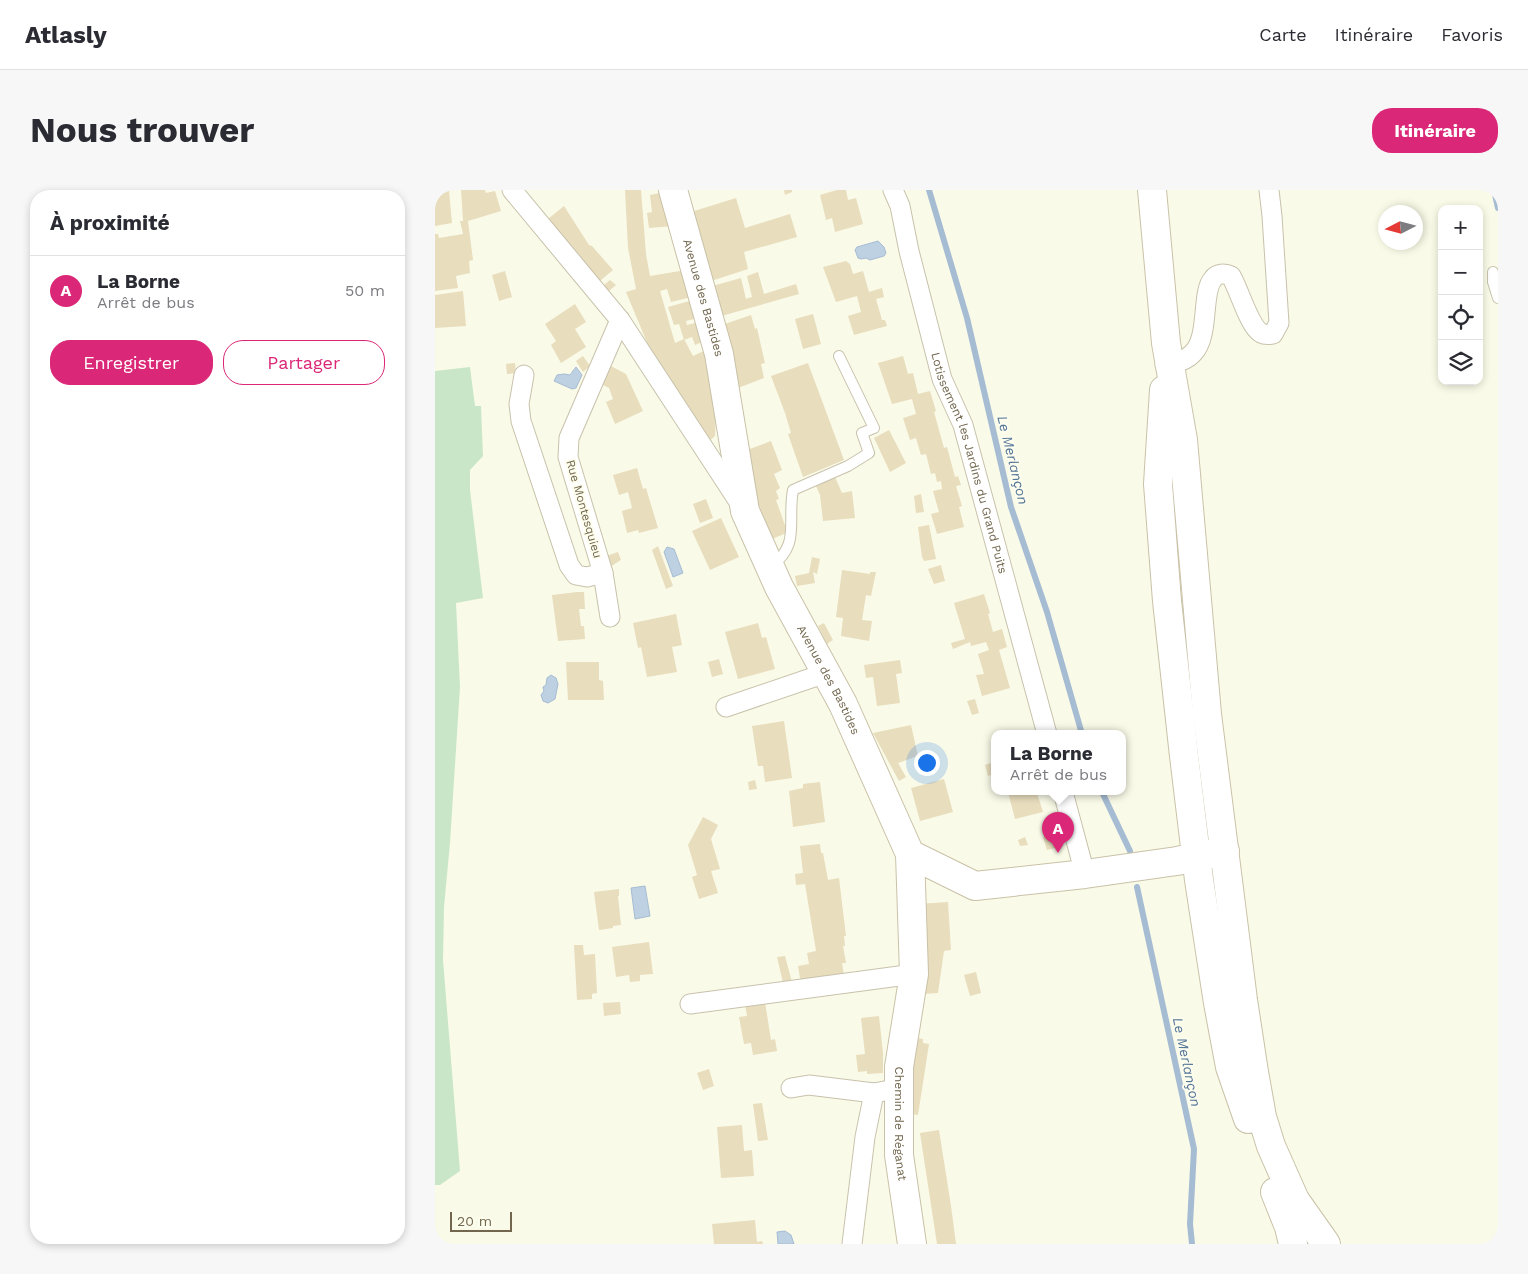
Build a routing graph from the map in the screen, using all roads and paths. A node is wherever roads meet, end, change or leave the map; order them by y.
1 (512, 190) edge
2 (673, 190) edge
3 (893, 190) edge
4 (1152, 190) edge
5 (1269, 190) edge
6 (1493, 272) dead end
7 (1498, 298) edge
8 (620, 320) junction
9 (839, 356) dead end
10 (1167, 357) junction
11 (524, 375) dead end
12 (745, 511) junction
13 (771, 566) junction
14 (603, 573) junction
15 (610, 617) dead end
16 (826, 673) junction
17 (726, 708) dead end
18 (1046, 730) edge
19 (1064, 795) edge
20 (1225, 852) junction
21 (910, 854) junction
22 (1196, 857) junction
23 (1085, 874) junction
24 (914, 974) junction
25 (690, 1004) dead end
26 (791, 1088) dead end
27 (887, 1091) junction
28 (852, 1244) edge
29 (912, 1244) edge
30 (1293, 1244) edge
31 (1326, 1244) edge

1 - 8 street
2 - 12 main road, Avenue des Bastides
3 - 18 street, Lotissement les Jardins du Grand Puits
4 - 10 main road
5 - 10 street
6 - 7 lane
8 - 12 street
8 - 14 street, Rue Montesquieu
9 - 13 lane
10 - 20 main road
10 - 22 main road
11 - 14 street
12 - 13 main road, Avenue des Bastides
13 - 16 main road, Avenue des Bastides
14 - 15 street, Rue Montesquieu
16 - 17 street
16 - 21 main road, Avenue des Bastides
19 - 23 street
20 - 22 main road
20 - 31 main road
21 - 23 main road
21 - 24 main road, Chemin de Réganat
22 - 23 main road
22 - 30 main road
24 - 25 street
24 - 27 main road, Chemin de Réganat
26 - 27 street
27 - 28 street
27 - 29 main road, Chemin de Réganat

